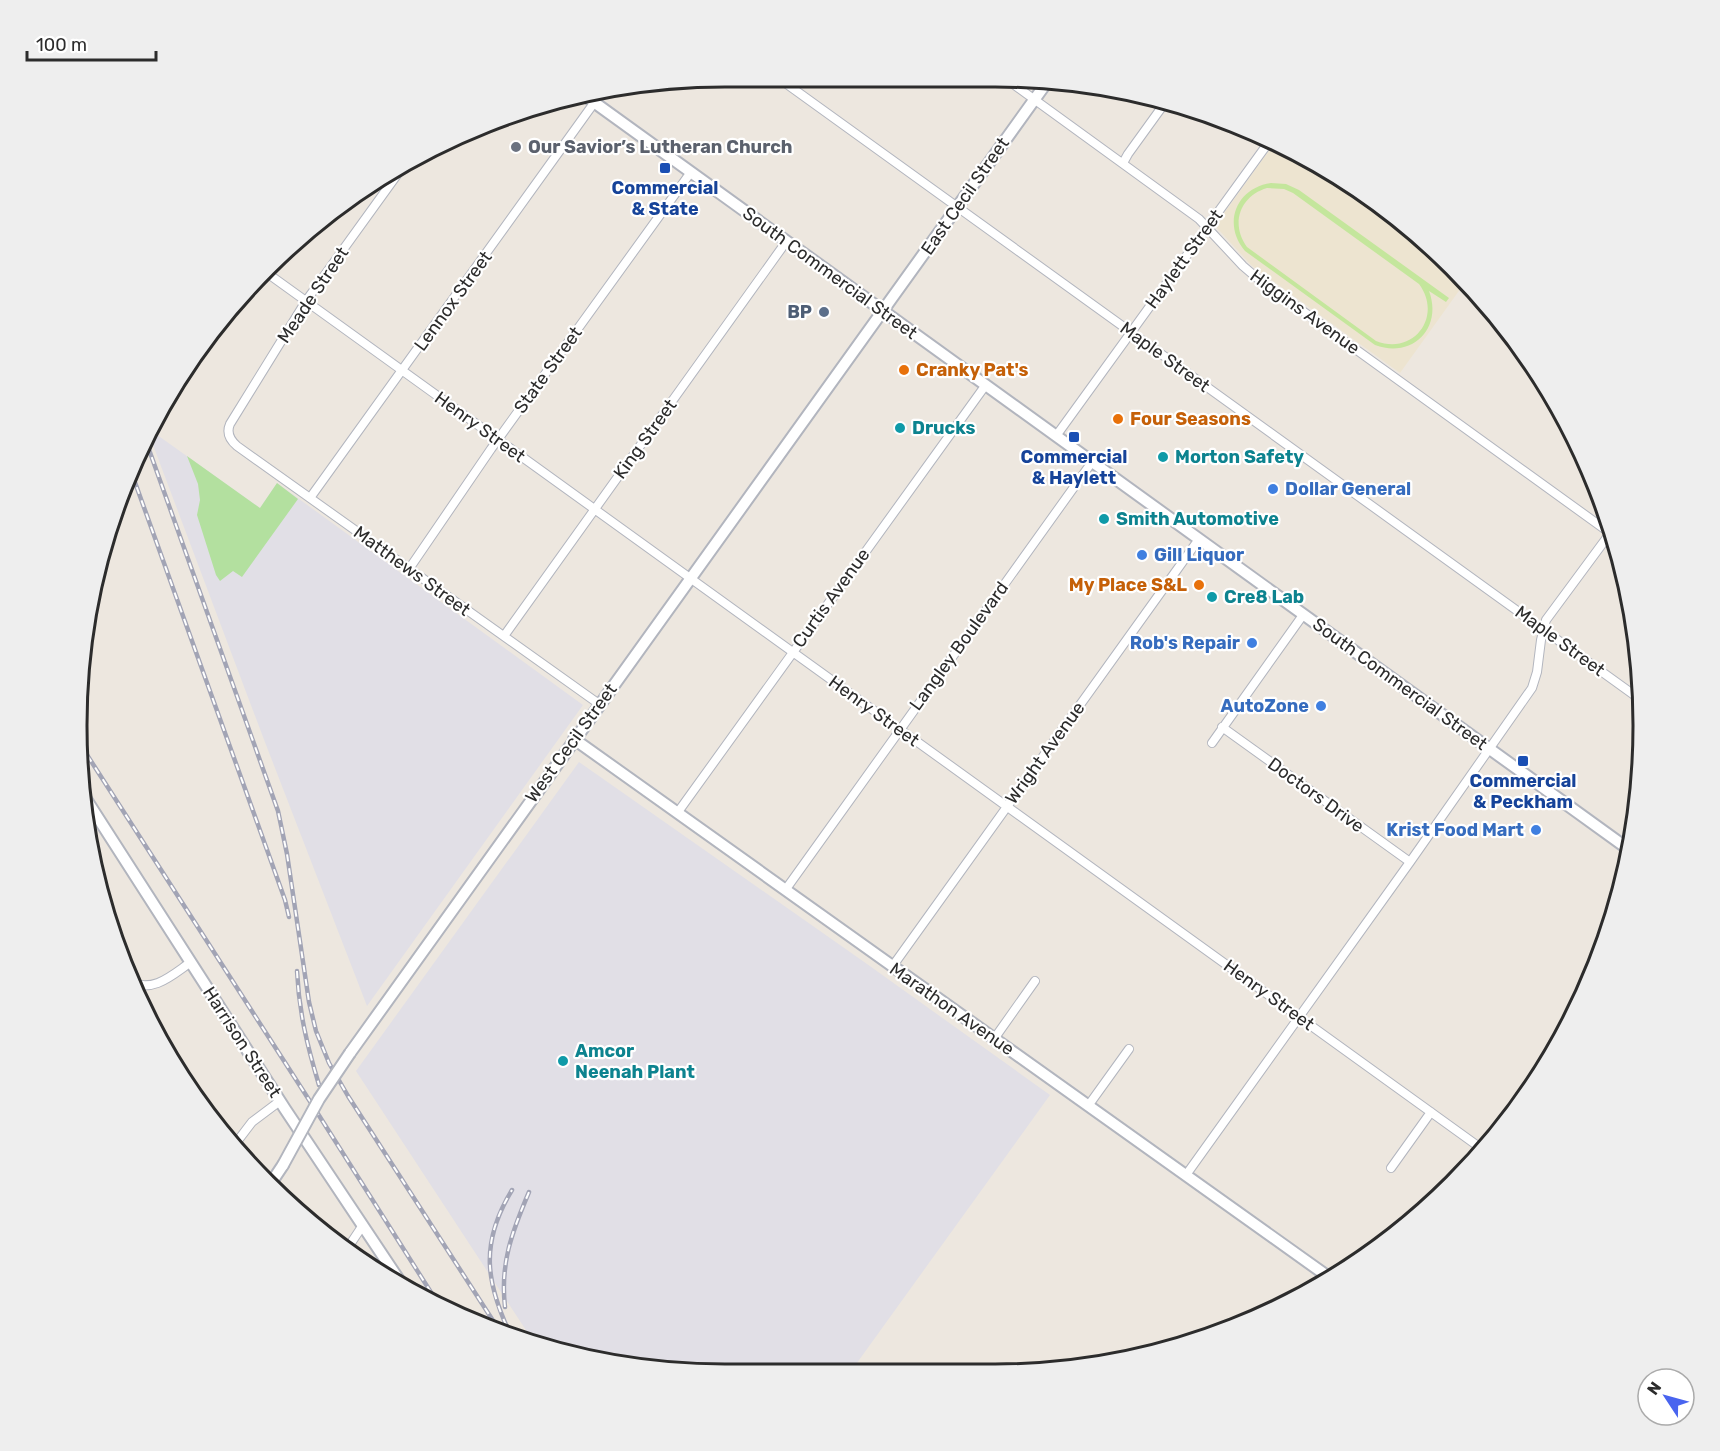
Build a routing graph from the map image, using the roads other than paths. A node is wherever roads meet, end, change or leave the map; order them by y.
1 (791, 87) edge
2 (1018, 88) edge
3 (1042, 89) edge
4 (1034, 99) junction
5 (594, 103) joint
6 (1160, 109) edge
7 (1265, 148) edge
8 (1123, 163) junction
9 (691, 172) junction
10 (392, 182) edge
11 (957, 207) junction
12 (1208, 226) junction
13 (786, 242) junction
14 (272, 276) edge
15 (306, 301) junction
16 (883, 311) junction
17 (1131, 333) junction
18 (403, 371) junction
19 (985, 386) junction
20 (228, 434) joint
21 (1056, 436) junction
22 (498, 440) junction
23 (1092, 462) junction
24 (310, 498) junction
25 (595, 509) junction
26 (1601, 525) edge
27 (1199, 539) junction
28 (1605, 539) edge
29 (409, 569) junction
30 (689, 578) junction
31 (1304, 615) junction
32 (1543, 629) junction
33 (504, 636) junction
34 (792, 652) junction
35 (1632, 694) edge
36 (599, 704) junction
37 (1222, 727) junction
38 (900, 729) junction
39 (574, 739) junction
40 (1212, 743) dead end
41 (1490, 749) junction
42 (1007, 807) junction
43 (92, 808) edge
44 (678, 812) junction
45 (1622, 844) edge
46 (1410, 862) junction
47 (786, 889) junction
48 (191, 962) junction
49 (892, 967) junction
50 (1035, 981) dead end
51 (143, 986) edge
52 (1299, 1016) junction
53 (994, 1039) junction
54 (1129, 1049) dead end
55 (280, 1101) junction
56 (1088, 1106) junction
57 (1431, 1112) junction
58 (239, 1139) edge
59 (1476, 1145) edge
60 (1391, 1168) dead end
61 (1186, 1176) junction
62 (275, 1178) edge
63 (363, 1225) junction
64 (352, 1242) edge
65 (392, 1269) edge
66 (1322, 1273) edge

1 - 11 street, Maple Street
2 - 4 street, Higgins Avenue
3 - 4 main road, East Cecil Street
4 - 8 street, Higgins Avenue
4 - 11 main road, East Cecil Street
5 - 9 main road, South Commercial Street
5 - 18 street, Lennox Street
6 - 8 street
7 - 12 street, Haylett Street
8 - 12 street, Higgins Avenue
9 - 13 main road, South Commercial Street
9 - 22 street, State Street
10 - 15 street, Meade Street
11 - 16 main road, East Cecil Street
11 - 17 street, Maple Street
12 - 17 street, Haylett Street
12 - 26 street, Higgins Avenue
13 - 16 main road, South Commercial Street
13 - 25 street, King Street
14 - 15 street, Henry Street
15 - 18 street, Henry Street
15 - 20 street, Meade Street
16 - 19 main road, South Commercial Street
16 - 30 main road, West Cecil Street
17 - 21 street, Haylett Street
17 - 32 street, Maple Street
18 - 22 street, Henry Street
18 - 24 street, Lennox Street
19 - 21 main road, South Commercial Street
19 - 34 street, Curtis Avenue
20 - 24 street, Matthews Street
21 - 23 main road, South Commercial Street
22 - 25 street, Henry Street
22 - 29 street, State Street
23 - 27 main road, South Commercial Street
23 - 38 street, Langley Boulevard
24 - 29 street, Matthews Street
25 - 30 street, Henry Street
25 - 33 street, King Street
27 - 31 main road, South Commercial Street
27 - 42 street, Wright Avenue
28 - 32 street
29 - 33 street, Matthews Street
30 - 34 street, Henry Street
30 - 36 main road, West Cecil Street
31 - 37 street
31 - 41 main road, South Commercial Street
32 - 35 street, Maple Street
32 - 41 street
33 - 36 street, Matthews Street
34 - 38 street, Henry Street
34 - 44 street, Curtis Avenue
36 - 39 main road, West Cecil Street
37 - 40 street
37 - 46 street, Doctors Drive
38 - 42 street, Henry Street
38 - 47 street, Langley Boulevard
39 - 44 main road, Marathon Avenue
39 - 62 main road, West Cecil Street, bridge
41 - 45 main road, South Commercial Street
41 - 46 street
42 - 49 street, Wright Avenue
42 - 52 street, Henry Street
43 - 48 main road, Harrison Street
44 - 47 main road, Marathon Avenue
46 - 52 street
47 - 49 main road, Marathon Avenue
48 - 51 street
48 - 55 main road, Harrison Street
49 - 53 main road, Marathon Avenue
50 - 53 street
52 - 57 street, Henry Street
52 - 61 street
53 - 56 main road, Marathon Avenue
54 - 56 street
55 - 58 street
55 - 63 main road, Harrison Street
56 - 61 main road, Marathon Avenue
57 - 59 street, Henry Street
57 - 60 street
61 - 66 main road, Marathon Avenue
63 - 64 street
63 - 65 main road, Harrison Street

